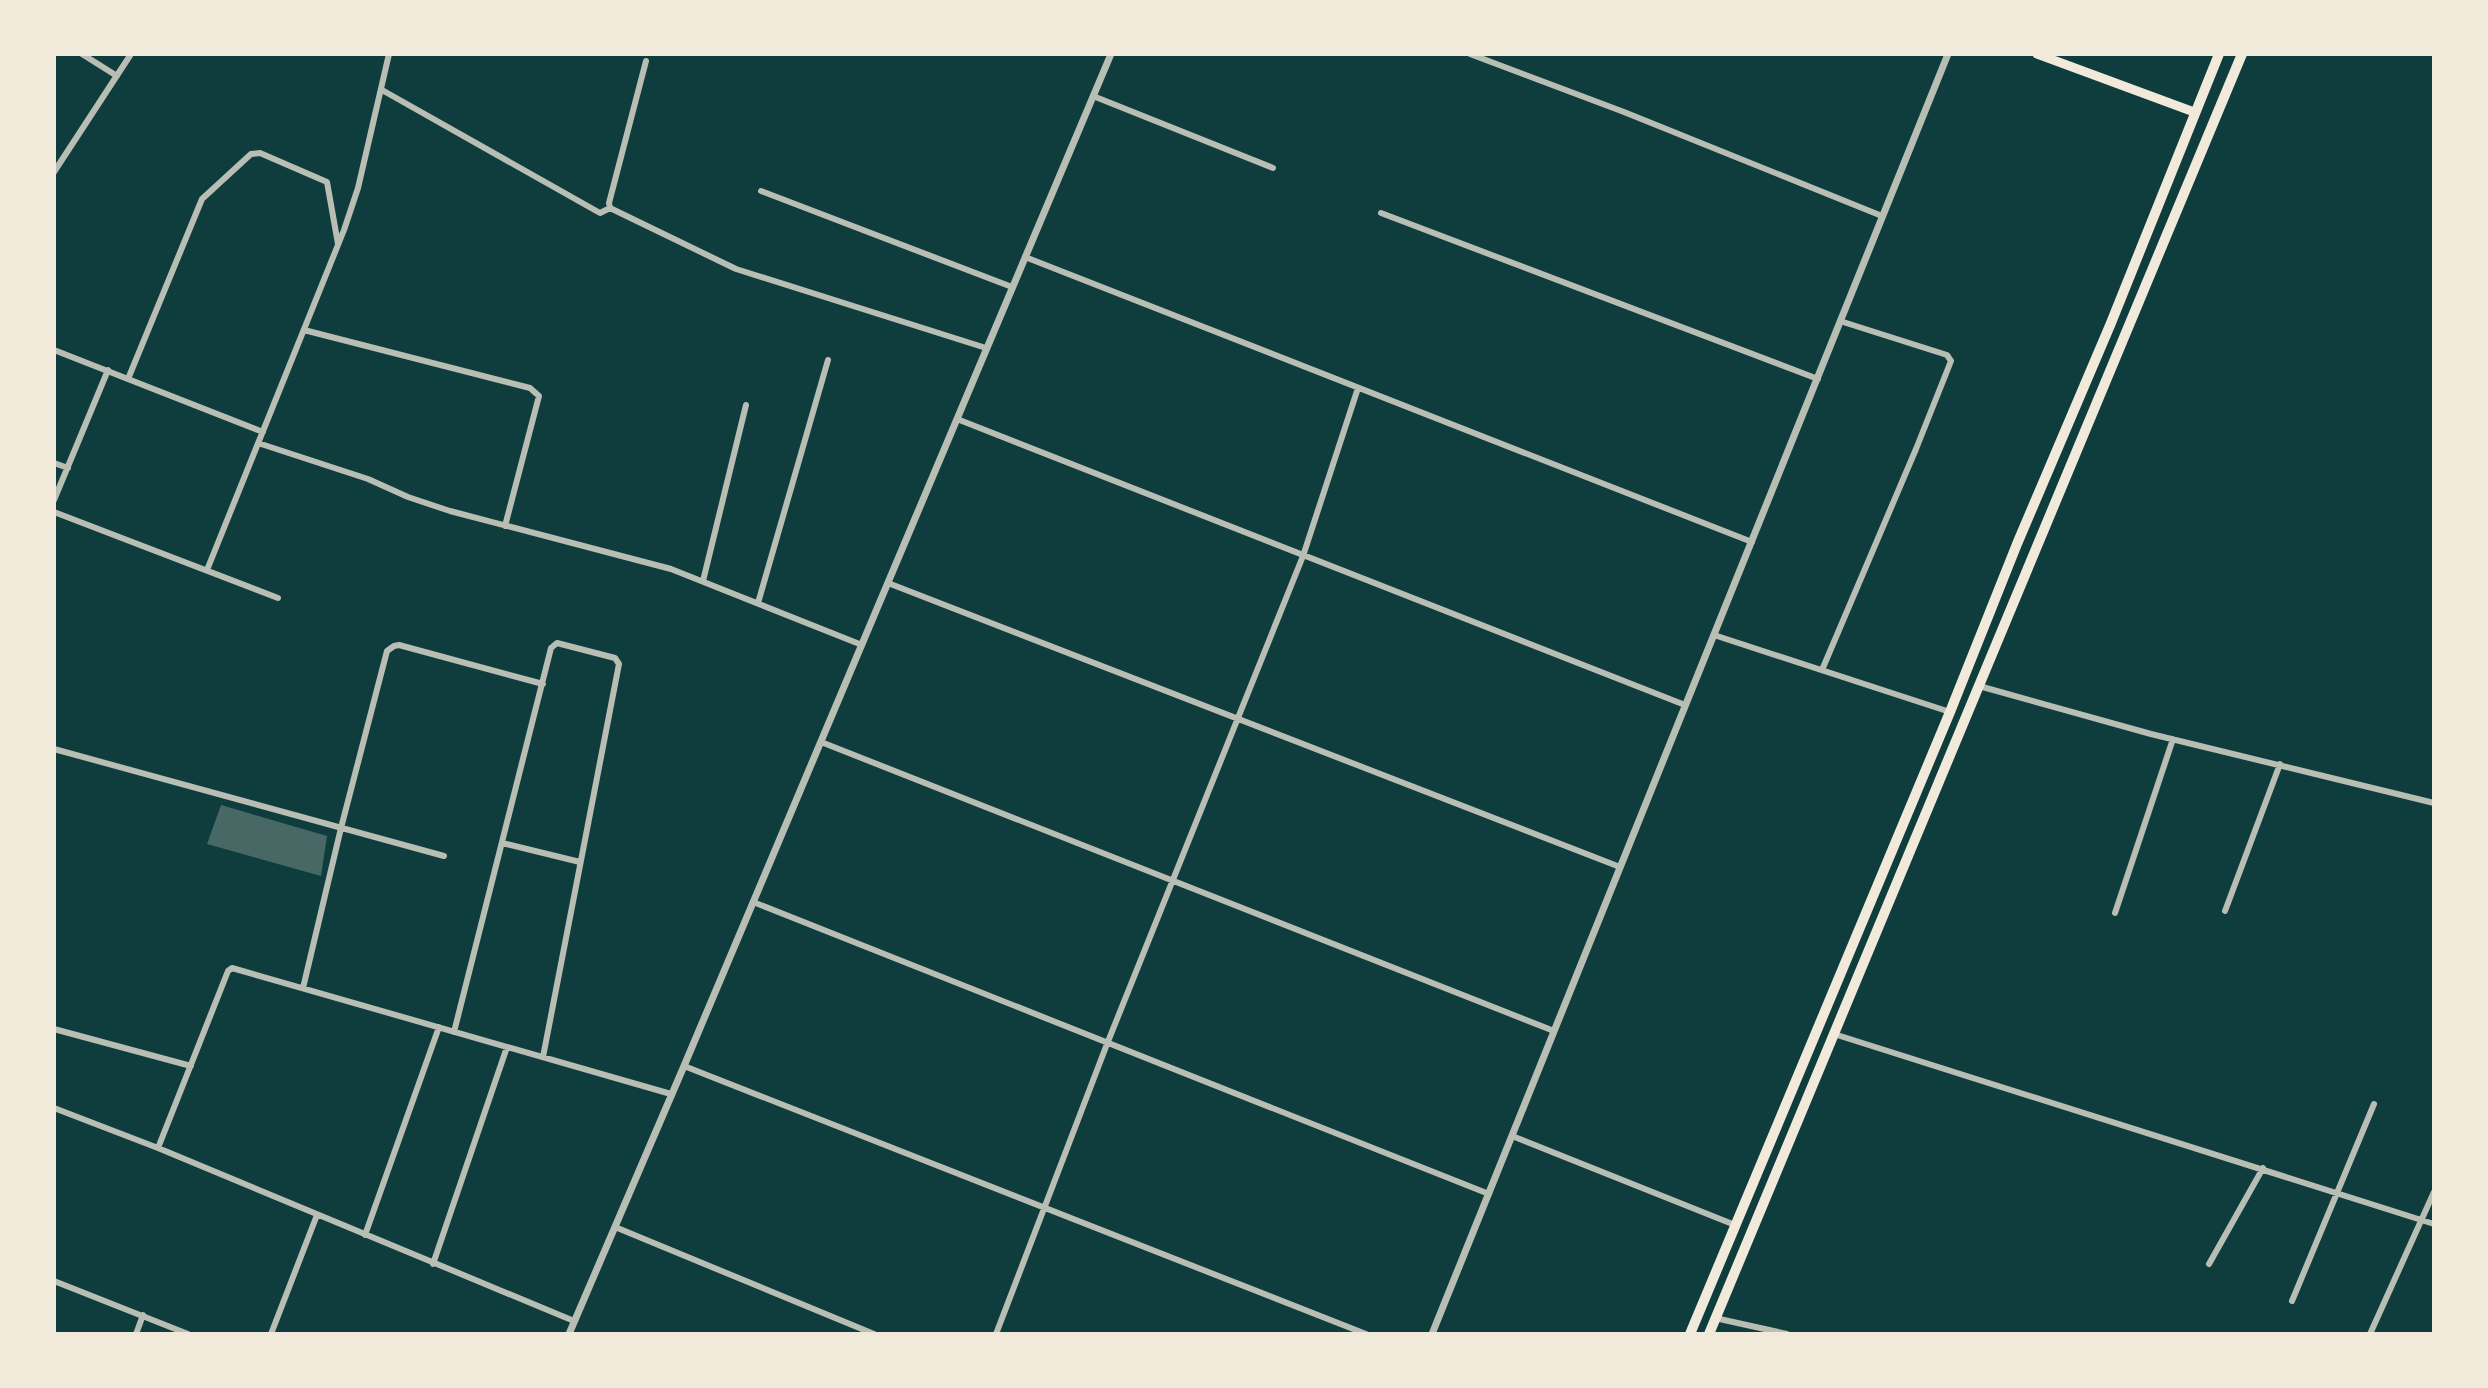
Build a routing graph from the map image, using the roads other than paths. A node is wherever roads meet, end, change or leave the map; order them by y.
1 (82, 54) edge
2 (131, 54) edge
3 (389, 54) edge
4 (1111, 54) edge
5 (1470, 54) edge
6 (1948, 54) edge
7 (2037, 54) edge
8 (2219, 54) edge
9 (2242, 54) edge
10 (1488, 57) edge
11 (646, 61) dead end
12 (117, 76) junction
13 (382, 90) junction
14 (1093, 96) junction
15 (2194, 112) junction
16 (1273, 168) dead end
17 (54, 172) edge
18 (761, 191) dead end
19 (610, 208) junction
20 (1381, 213) dead end
21 (1882, 216) junction
22 (338, 246) junction
23 (1025, 257) junction
24 (1012, 287) junction
25 (1840, 321) junction
26 (304, 330) junction
27 (986, 348) junction
28 (54, 350) edge
29 (828, 360) dead end
30 (108, 370) junction
31 (128, 379) junction
32 (1818, 379) junction
33 (1358, 388) junction
34 (746, 405) dead end
35 (957, 419) junction
36 (263, 432) junction
37 (258, 443) junction
38 (54, 463) edge
39 (68, 468) junction
40 (54, 500) edge
41 (54, 512) edge
42 (505, 526) junction
43 (1752, 542) junction
44 (2017, 544) junction
45 (2037, 549) junction
46 (1303, 556) junction
47 (207, 570) junction
48 (703, 581) junction
49 (888, 583) junction
50 (278, 598) dead end
51 (758, 603) junction
52 (1714, 635) junction
53 (862, 645) junction
54 (1822, 670) junction
55 (543, 684) junction
56 (1979, 686) junction
57 (1685, 705) junction
58 (1950, 712) junction
59 (1238, 719) junction
60 (2173, 739) junction
61 (821, 742) junction
62 (54, 749) edge
63 (2280, 764) junction
64 (2434, 803) edge
65 (341, 828) junction
66 (502, 844) junction
67 (444, 856) dead end
68 (580, 862) junction
69 (1620, 867) junction
70 (1172, 880) junction
71 (753, 902) junction
72 (2225, 911) dead end
73 (2115, 913) dead end
74 (303, 988) junction
75 (439, 1027) junction
76 (54, 1029) edge
77 (1554, 1031) junction
78 (454, 1032) junction
79 (1834, 1034) junction
80 (1107, 1044) junction
81 (507, 1047) junction
82 (543, 1057) junction
83 (191, 1066) junction
84 (684, 1066) junction
85 (671, 1094) junction
86 (2374, 1104) dead end
87 (54, 1108) edge
88 (1778, 1122) junction
89 (1795, 1127) junction
90 (1513, 1136) junction
91 (158, 1148) junction
92 (2263, 1168) junction
93 (2337, 1192) junction
94 (2434, 1192) edge
95 (1489, 1194) junction
96 (1044, 1209) junction
97 (317, 1215) junction
98 (2422, 1220) junction
99 (2434, 1224) edge
100 (1735, 1225) junction
101 (615, 1227) junction
102 (365, 1235) junction
103 (433, 1264) junction
104 (2209, 1265) dead end
105 (54, 1280) edge
106 (2292, 1301) dead end
107 (143, 1315) junction
108 (1715, 1318) junction
109 (574, 1321) junction
110 (136, 1334) edge
111 (188, 1334) edge
112 (271, 1334) edge
113 (569, 1334) edge
114 (874, 1334) edge
115 (996, 1334) edge
116 (1366, 1334) edge
117 (1432, 1334) edge
118 (1690, 1334) edge
119 (1709, 1334) edge
120 (1787, 1334) edge
121 (2370, 1334) edge

1 - 12 street
2 - 12 street
3 - 13 street
4 - 14 street
5 - 10 street
6 - 21 street
7 - 15 main road
8 - 15 highway
9 - 45 highway
10 - 21 street
11 - 19 street
12 - 17 street
13 - 19 street
13 - 22 street
14 - 16 street
14 - 23 street
15 - 44 highway
18 - 24 street
19 - 27 street
20 - 32 street
21 - 25 street
22 - 26 street
22 - 31 street
23 - 24 street
23 - 33 street
24 - 27 street
25 - 32 street
25 - 54 street
26 - 36 street
26 - 42 street
27 - 35 street
28 - 30 street
29 - 51 street
30 - 31 street
30 - 39 street
31 - 36 street
32 - 43 street
33 - 43 street
33 - 46 street
34 - 48 street
35 - 46 street
35 - 49 street
36 - 37 street
37 - 42 street
37 - 47 street
38 - 39 street
39 - 40 street
41 - 47 street
42 - 48 street
43 - 52 street
44 - 45 highway
44 - 58 highway
45 - 56 highway
46 - 57 street
46 - 59 street
47 - 50 street
48 - 51 street
49 - 53 street
49 - 59 street
51 - 53 street
52 - 54 street
52 - 57 street
53 - 61 street
54 - 58 street
55 - 65 street
55 - 66 street
55 - 68 street
56 - 60 street
56 - 79 highway
57 - 69 street
58 - 88 highway
59 - 69 street
59 - 70 street
60 - 63 street
60 - 73 street
61 - 70 street
61 - 71 street
62 - 65 street
63 - 64 street
63 - 72 street
65 - 67 street
65 - 74 street
66 - 68 street
66 - 78 street
68 - 82 street
69 - 77 street
70 - 77 street
70 - 80 street
71 - 80 street
71 - 84 street
74 - 75 street
74 - 83 street
75 - 78 street
75 - 102 street
76 - 83 street
77 - 90 street
78 - 81 street
79 - 89 highway
79 - 92 street
80 - 95 street
80 - 96 street
81 - 82 street
81 - 103 street
82 - 85 street
83 - 91 street
84 - 85 street
84 - 96 street
85 - 101 street
86 - 93 street
87 - 91 street
88 - 89 highway
88 - 100 highway
89 - 108 highway
90 - 95 street
90 - 100 street
91 - 97 street
92 - 93 street
92 - 104 street
93 - 98 street
93 - 106 street
94 - 98 street
95 - 117 street
96 - 115 street
96 - 116 street
97 - 102 street
97 - 112 street
98 - 99 street
98 - 121 street
100 - 118 highway
101 - 109 street
101 - 114 street
102 - 103 street
103 - 109 street
105 - 107 street
107 - 110 street
107 - 111 street
108 - 119 highway
108 - 120 street
109 - 113 street

